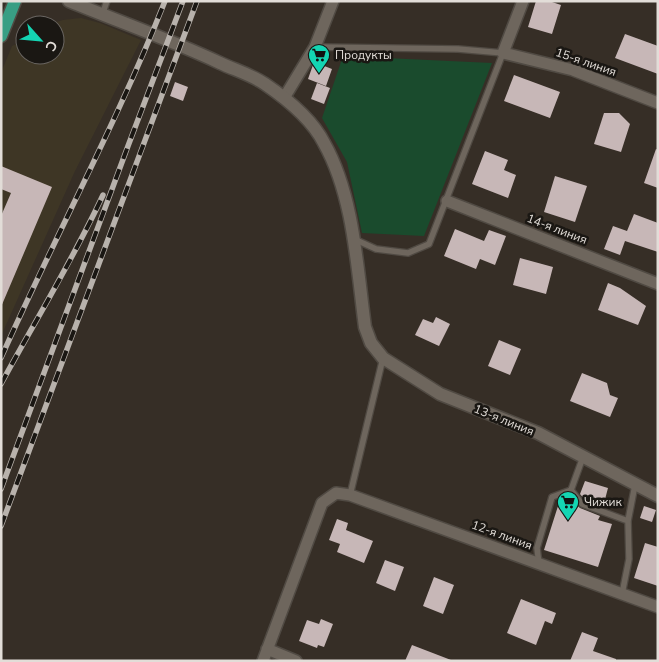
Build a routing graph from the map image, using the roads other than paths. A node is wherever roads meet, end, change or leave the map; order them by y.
1 (15, 1) edge
2 (69, 1) edge
3 (107, 1) edge
4 (333, 1) edge
5 (523, 1) edge
6 (102, 15) junction
7 (1, 36) edge
8 (315, 47) junction
9 (503, 53) junction
10 (284, 98) junction
11 (658, 103) edge
12 (447, 202) junction
13 (353, 239) junction
14 (658, 284) edge
15 (383, 358) junction
16 (583, 457) junction
17 (635, 485) junction
18 (571, 490) junction
19 (350, 494) junction
20 (658, 496) edge
21 (628, 521) junction
22 (539, 564) junction
23 (622, 594) junction
24 (658, 607) edge
25 (267, 649) junction
26 (263, 661) edge
27 (296, 661) edge

1 - 7 main road
2 - 6 street, 13-я линия
3 - 6 lane
4 - 8 street
5 - 9 street
6 - 10 street, 13-я линия
8 - 9 lane
8 - 10 street
9 - 11 street, 15-я линия
9 - 12 lane
10 - 13 street, 13-я линия
12 - 13 lane
12 - 14 street, 14-я линия
13 - 15 street, 13-я линия
15 - 16 street, 13-я линия
15 - 19 lane
16 - 17 street, 13-я линия
16 - 18 lane
17 - 20 street, 13-я линия
17 - 21 lane
18 - 21 lane
18 - 22 lane
19 - 22 street, 12-я линия
19 - 25 street, 12-я линия
21 - 23 lane
22 - 23 street, 12-я линия
23 - 24 street, 12-я линия
25 - 26 street
25 - 27 street

